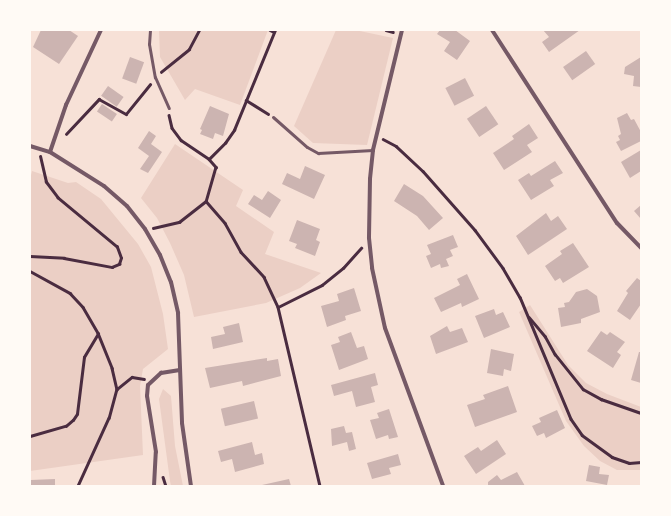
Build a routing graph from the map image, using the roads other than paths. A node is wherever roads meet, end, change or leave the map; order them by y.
1 (101, 30) edge
2 (150, 30) edge
3 (402, 30) edge
4 (492, 30) edge
5 (169, 108) road end
6 (273, 117) road end
7 (30, 146) edge
8 (373, 150) junction
9 (50, 152) junction
10 (641, 248) edge
11 (180, 370) junction
12 (154, 486) edge
13 (191, 486) edge
14 (444, 486) edge

1 - 9 street
2 - 5 lane
3 - 8 street
4 - 10 street
6 - 8 lane
7 - 9 street
8 - 14 street
9 - 11 street
11 - 12 street
11 - 13 street

